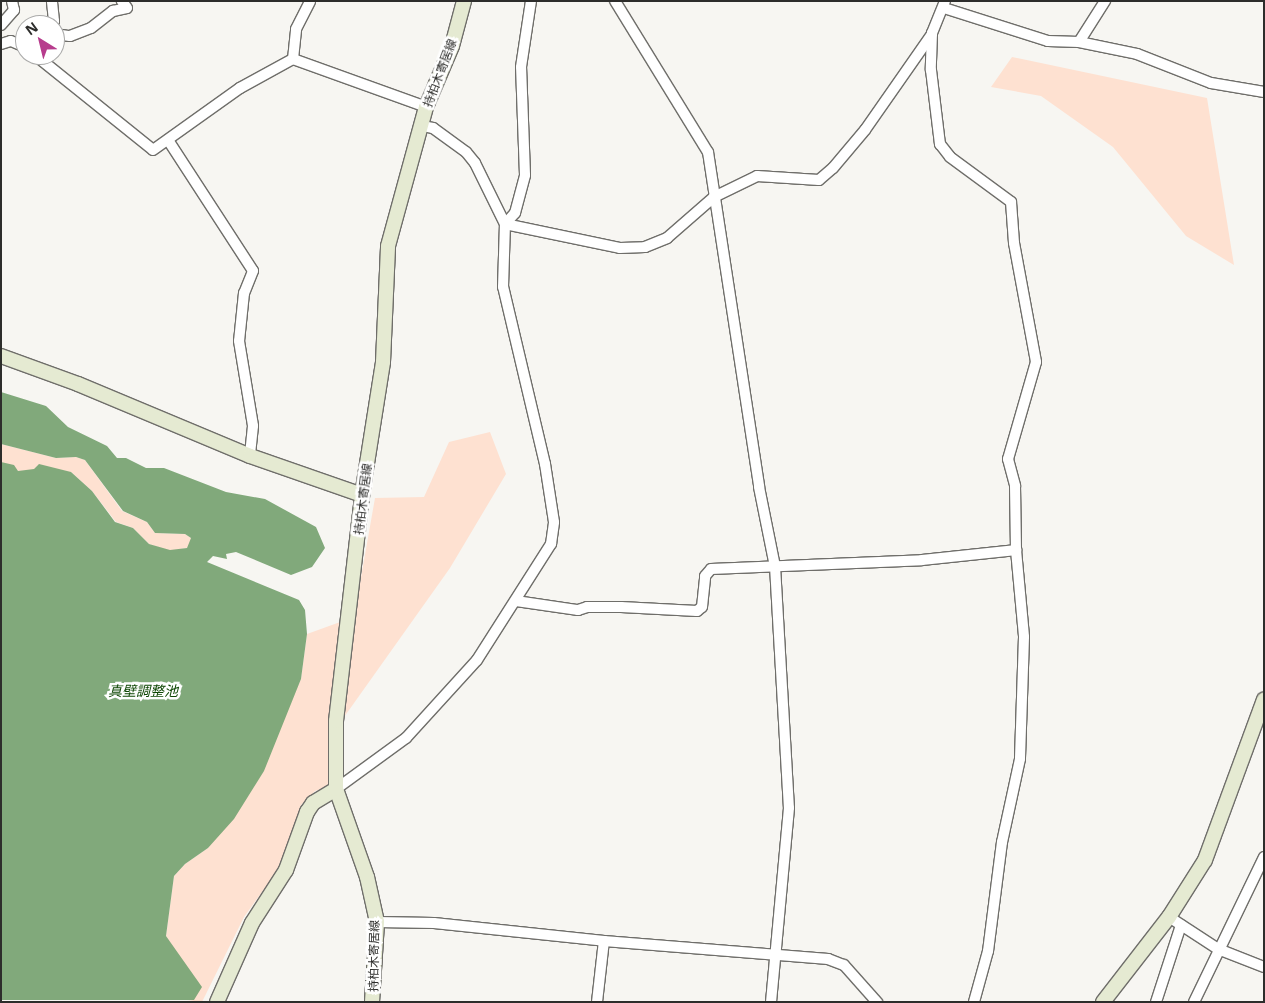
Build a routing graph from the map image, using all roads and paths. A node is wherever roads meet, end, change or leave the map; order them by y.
1 (12, 1) edge
2 (52, 1) edge
3 (122, 1) edge
4 (310, 1) edge
5 (464, 1) edge
6 (531, 1) edge
7 (615, 1) edge
8 (1105, 1) edge
9 (944, 4) edge
10 (53, 15) edge
11 (1, 25) edge
12 (932, 33) junction
13 (65, 35) edge
14 (1079, 42) junction
15 (293, 59) junction
16 (46, 65) edge
17 (1264, 92) edge
18 (426, 107) junction
19 (423, 126) junction
20 (168, 140) junction
21 (714, 196) junction
22 (505, 224) junction
23 (1, 356) edge
24 (250, 456) junction
25 (362, 495) junction
26 (1016, 550) junction
27 (775, 566) junction
28 (516, 601) junction
29 (1264, 700) edge
30 (336, 788) junction
31 (1264, 857) edge
32 (1175, 921) junction
33 (377, 922) junction
34 (604, 941) junction
35 (1218, 949) junction
36 (776, 954) junction
37 (1264, 967) edge
38 (217, 1002) edge
39 (372, 1002) edge
40 (597, 1002) edge
41 (771, 1002) edge
42 (877, 1002) edge
43 (974, 1002) edge
44 (1103, 1002) edge
45 (1156, 1002) edge
46 (1194, 1002) edge

1 - 11 street
2 - 10 street
3 - 13 street
4 - 15 street
5 - 18 main road, 持柏木寄居線
6 - 22 street
7 - 21 street
8 - 14 street
9 - 12 street
9 - 14 street
12 - 21 street
12 - 26 street
14 - 17 street
15 - 18 street
15 - 20 street
16 - 20 street
18 - 19 main road, 持柏木寄居線
19 - 22 street
19 - 25 main road, 持柏木寄居線
20 - 24 street
21 - 22 street
21 - 27 street
22 - 28 street
23 - 24 main road
24 - 25 main road
25 - 30 main road, 持柏木寄居線
26 - 27 street
26 - 43 street
27 - 28 street
27 - 36 street
28 - 30 street
29 - 32 main road
30 - 33 main road, 持柏木寄居線
30 - 38 main road
31 - 35 street
32 - 35 street
32 - 44 main road
32 - 45 street
33 - 34 street
33 - 39 main road, 持柏木寄居線
34 - 36 street
34 - 40 street
35 - 37 street
35 - 46 street
36 - 41 street
36 - 42 street

